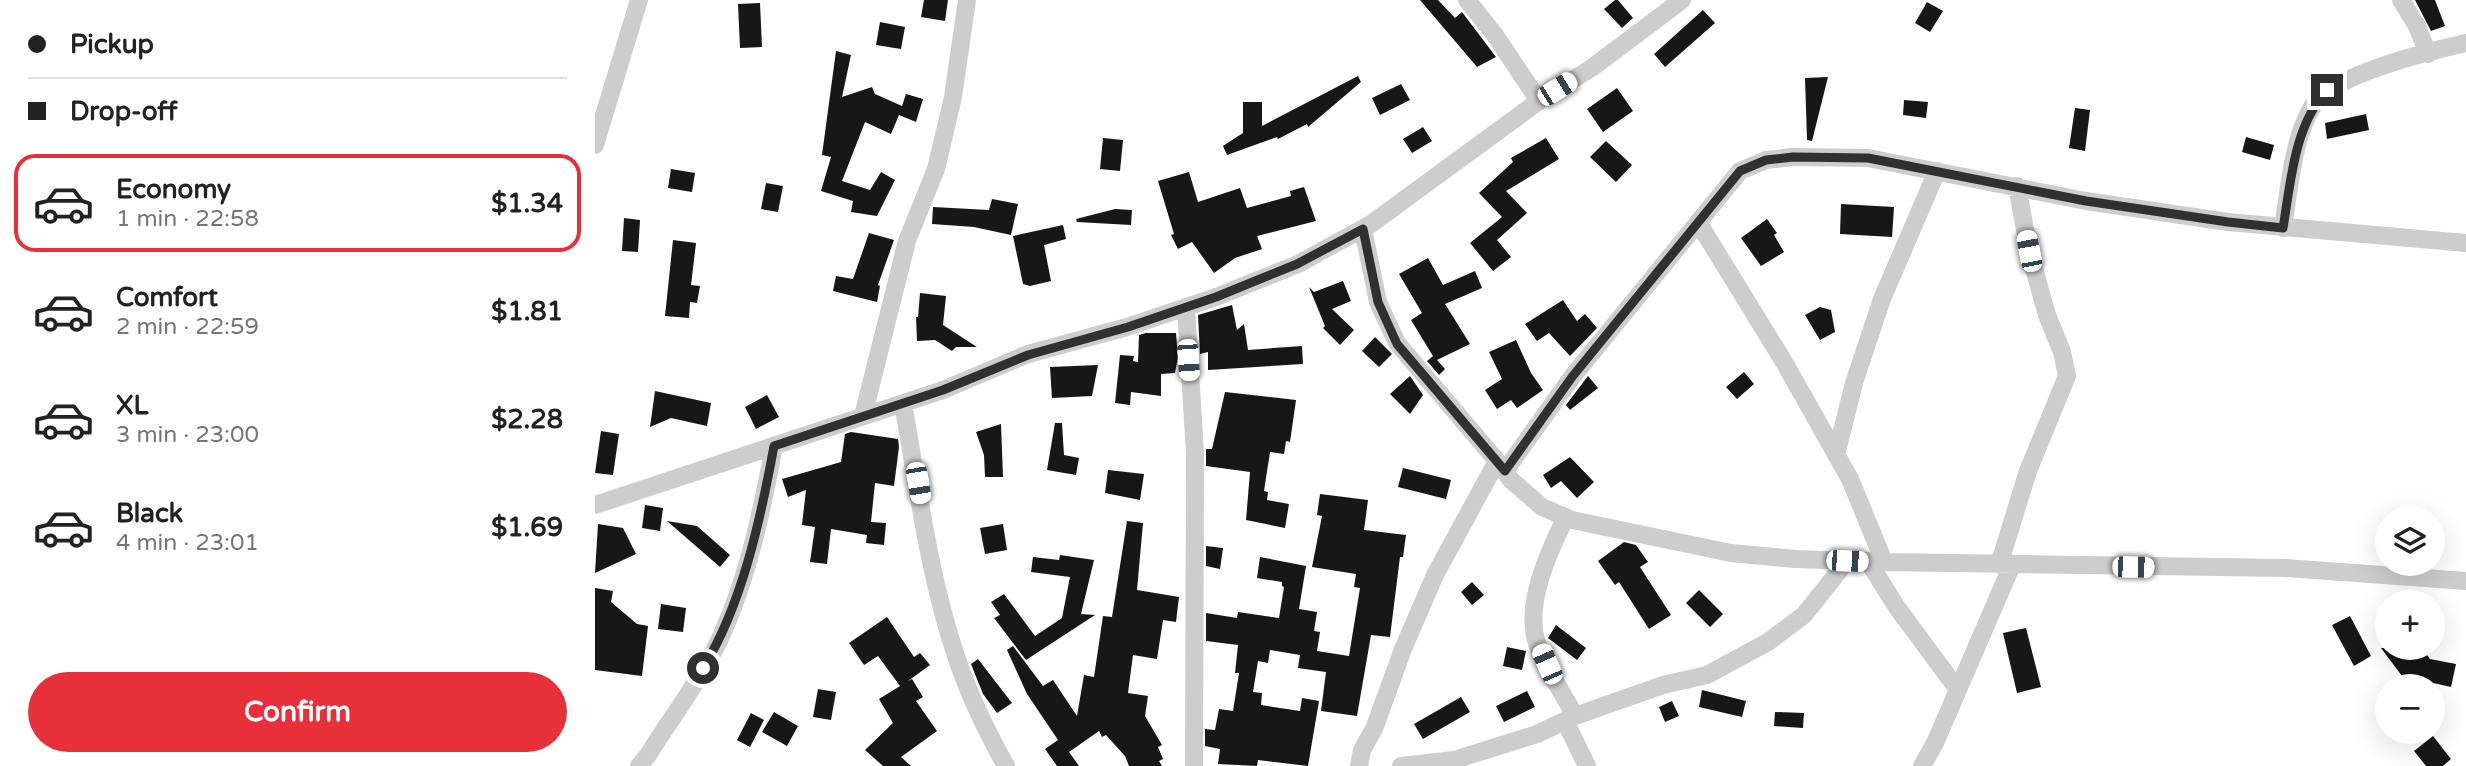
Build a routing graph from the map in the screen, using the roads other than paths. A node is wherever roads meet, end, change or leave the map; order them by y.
1 (639, 0) edge
2 (967, 0) edge
3 (1467, 0) edge
4 (1682, 0) edge
5 (2401, 0) edge
6 (2466, 43) edge
7 (2428, 54) junction
8 (1539, 101) junction
9 (595, 145) edge
10 (1937, 171) junction
11 (2017, 187) junction
12 (1698, 222) junction
13 (2283, 228) junction
14 (1363, 229) junction
15 (2466, 243) edge
16 (1186, 307) junction
17 (903, 403) junction
18 (863, 416) junction
19 (774, 446) junction
20 (1836, 455) junction
21 (1501, 466) junction
22 (595, 505) edge
23 (1566, 517) junction
24 (1847, 561) junction
25 (1876, 562) junction
26 (2006, 565) junction
27 (2466, 581) edge
28 (1958, 690) junction
29 (1570, 718) junction
30 (639, 766) edge
31 (1006, 766) edge
32 (1194, 766) edge
33 (1359, 766) edge
34 (1401, 766) edge
35 (1587, 766) edge
36 (1922, 766) edge

1 - 9 street
2 - 18 street
3 - 8 street
4 - 8 street
5 - 7 street
6 - 7 street
7 - 13 street
8 - 14 street
10 - 11 street
10 - 12 street
10 - 20 street
11 - 13 street
11 - 26 street
12 - 20 street
12 - 21 street
13 - 15 street
14 - 16 street
14 - 21 street
16 - 17 street
16 - 32 street
17 - 18 street
17 - 31 street
18 - 19 street
19 - 22 street
19 - 30 street
20 - 25 street
21 - 23 street
21 - 33 street
23 - 24 street
23 - 29 street
24 - 25 street
24 - 29 street
25 - 26 street
25 - 28 street
26 - 27 street
26 - 28 street
28 - 36 street
29 - 34 street
29 - 35 street

